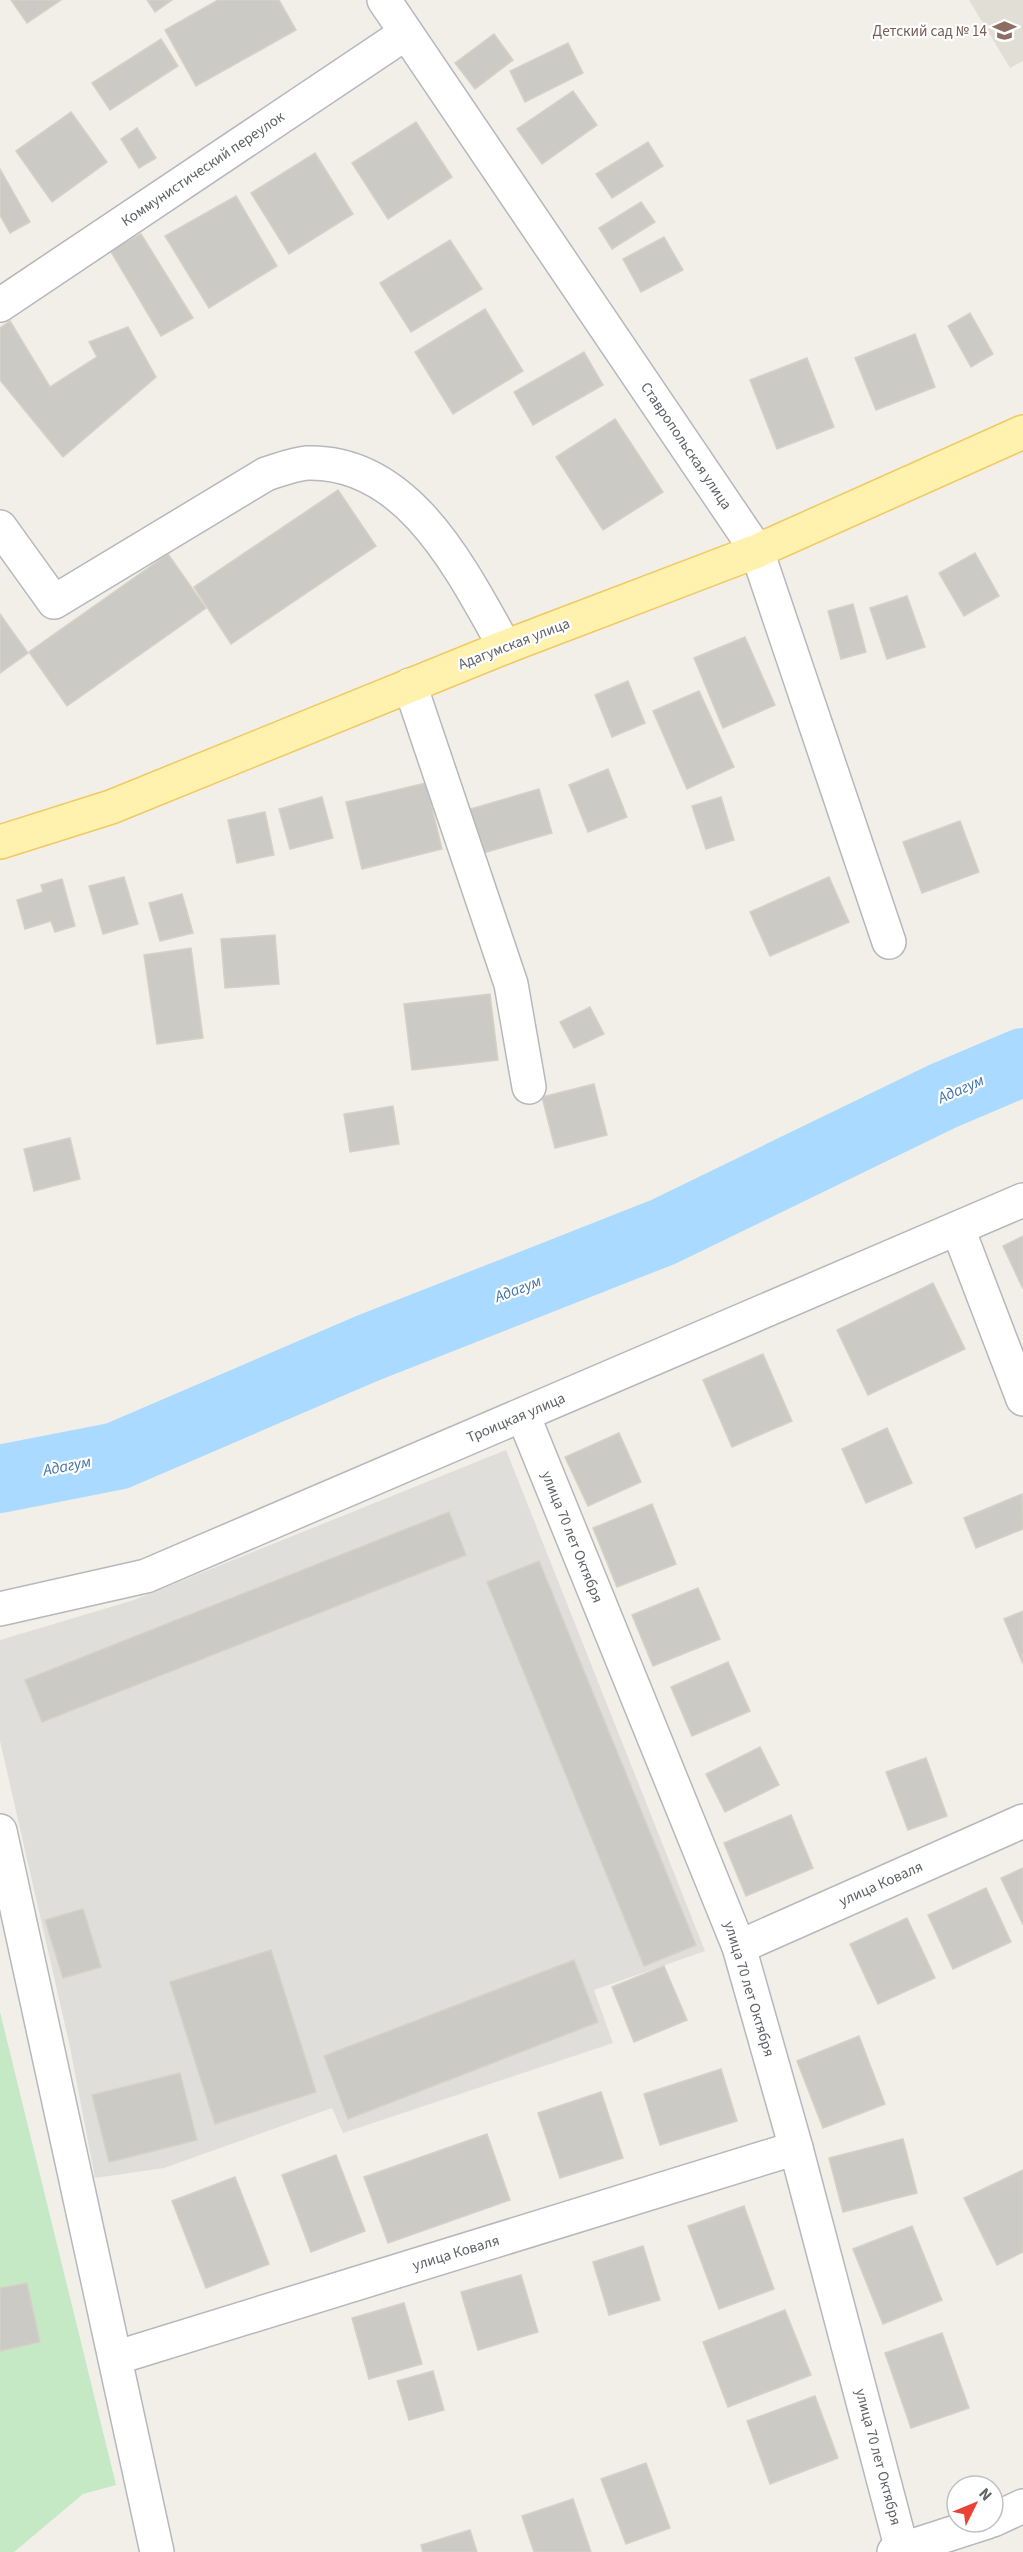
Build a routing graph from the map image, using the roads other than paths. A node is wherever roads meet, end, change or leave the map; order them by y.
1 (384, 0) edge
2 (406, 33) junction
3 (0, 305) edge
4 (1023, 432) edge
5 (0, 527) edge
6 (757, 551) junction
7 (506, 647) junction
8 (410, 685) junction
9 (0, 842) edge
10 (889, 942) dead end
11 (529, 1087) dead end
12 (1023, 1200) edge
13 (957, 1229) junction
14 (1023, 1400) edge
15 (523, 1415) junction
16 (0, 1609) edge
17 (1023, 1821) edge
18 (0, 1831) edge
19 (8, 1912) edge
20 (739, 1947) junction
21 (796, 2148) junction
22 (115, 2358) junction
23 (1023, 2506) edge
24 (1005, 2514) edge
25 (950, 2534) edge
26 (898, 2551) edge
27 (157, 2552) edge

1 - 2 street, Ставропольская улица
2 - 3 street, Коммунистический переулок
2 - 6 street, Ставропольская улица
4 - 6 main road, Адагумская улица
5 - 7 street
6 - 7 main road, Адагумская улица
6 - 10 street, Ставропольская улица
7 - 8 main road, Адагумская улица
8 - 9 main road, Адагумская улица
8 - 11 street
12 - 13 street, Троицкая улица
13 - 14 street
13 - 15 street, Троицкая улица
15 - 16 street, Троицкая улица
15 - 20 street, улица 70 лет Октября
17 - 20 street, улица Коваля
18 - 19 street
19 - 22 street
20 - 21 street, улица 70 лет Октября
21 - 22 street, улица Коваля
21 - 26 street, улица 70 лет Октября
22 - 27 street
23 - 24 street
25 - 26 street

